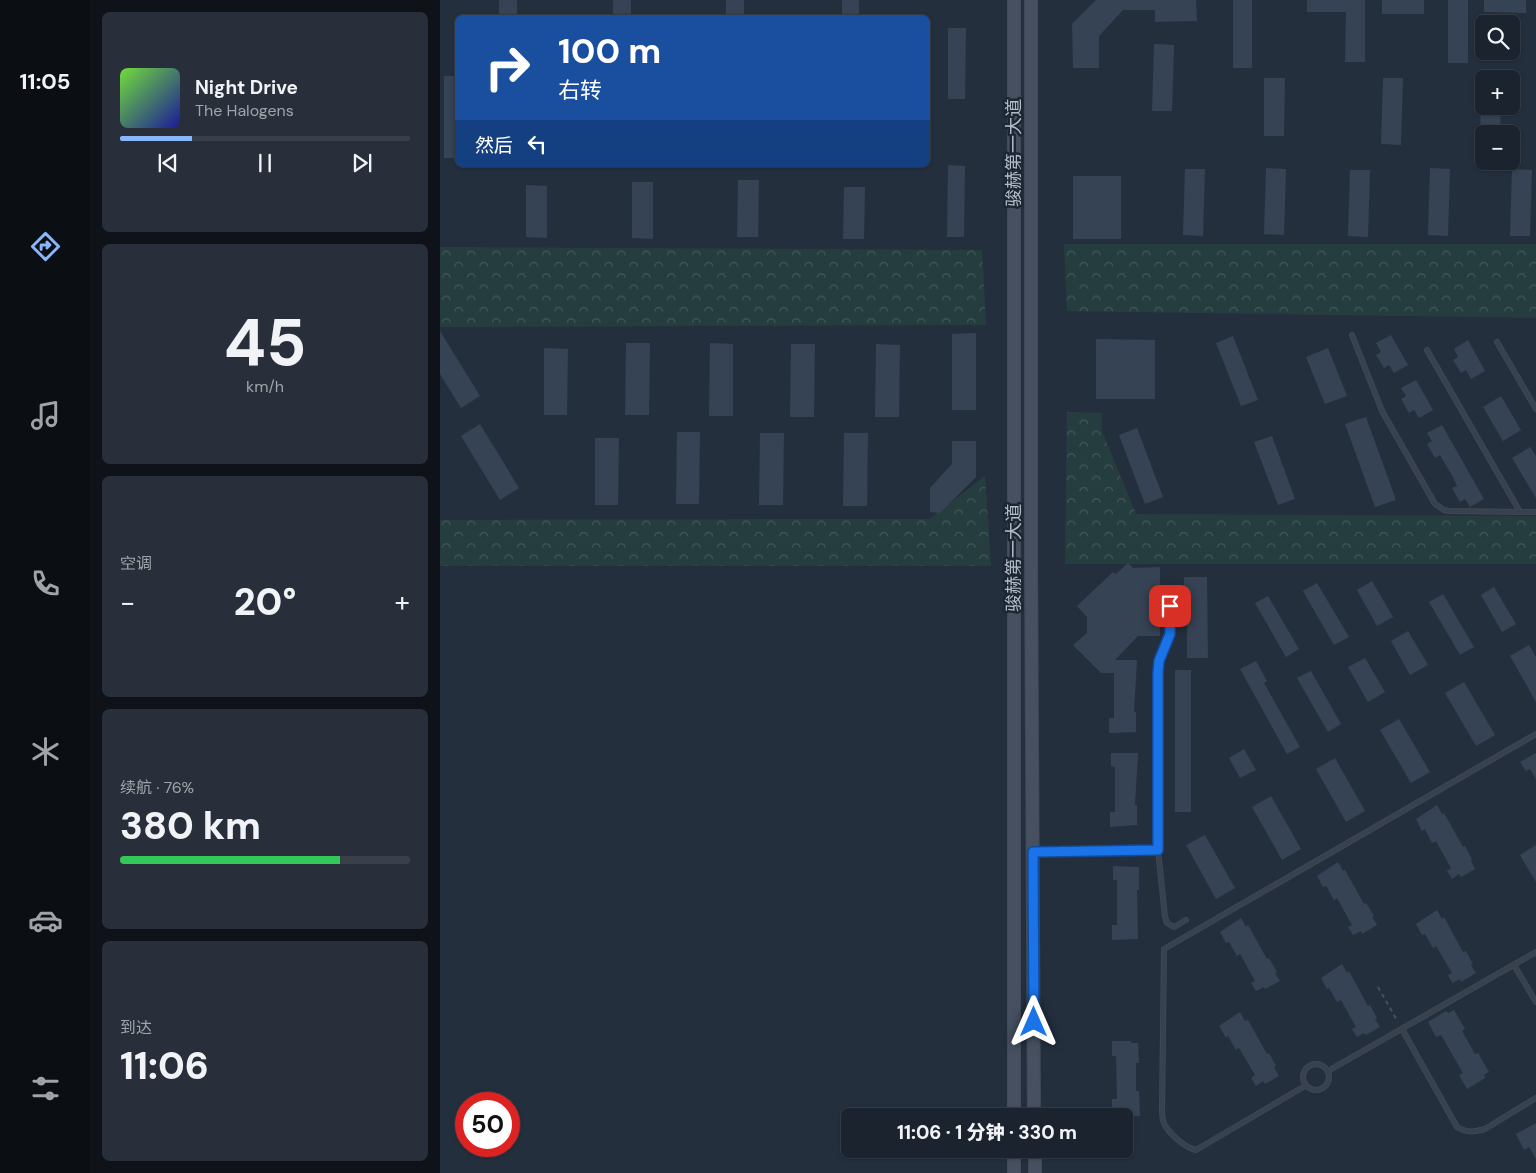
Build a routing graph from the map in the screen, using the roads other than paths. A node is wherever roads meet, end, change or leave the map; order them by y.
1 (1014, 0) edge
2 (1031, 0) edge
3 (1352, 335) dead end
4 (1498, 342) dead end
5 (1427, 350) dead end
6 (1536, 409) edge
7 (1520, 512) junction
8 (1536, 512) edge
9 (1170, 606) dead end
10 (1536, 734) edge
11 (1158, 850) junction
12 (1033, 852) junction
13 (1186, 920) dead end
14 (1536, 952) edge
15 (1514, 964) junction
16 (1536, 1002) edge
17 (1402, 1029) junction
18 (1328, 1071) junction
19 (1305, 1086) junction
20 (1536, 1098) edge
21 (1014, 1108) edge
22 (1034, 1108) edge
23 (1014, 1158) edge
24 (1034, 1158) edge
25 (1014, 1173) edge
26 (1035, 1173) edge

1 - 21 main road, 骏赫第一大道
2 - 12 main road, 骏赫第一大道
3 - 7 lane
4 - 6 lane
5 - 7 lane
7 - 8 lane
9 - 11 lane
10 - 19 lane
11 - 12 lane
11 - 13 lane
12 - 22 main road, 骏赫第一大道
14 - 15 lane
15 - 16 lane
15 - 17 lane
17 - 18 lane
17 - 20 lane
18 - 19 lane
18 - 19 lane
23 - 25 main road
24 - 26 main road

